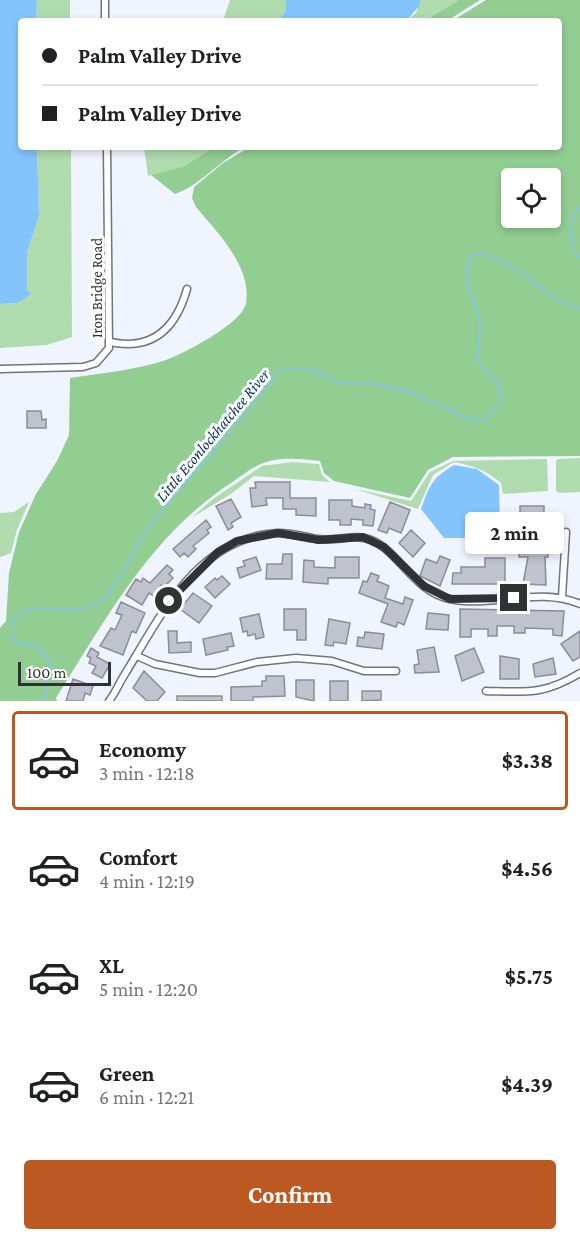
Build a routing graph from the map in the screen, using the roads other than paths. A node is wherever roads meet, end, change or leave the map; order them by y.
1 (105, 0) edge
2 (105, 18) edge
3 (107, 150) edge
4 (187, 289) dead end
5 (110, 342) junction
6 (0, 369) edge
7 (566, 532) dead end
8 (562, 597) junction
9 (580, 604) edge
10 (137, 656) junction
11 (396, 671) dead end
12 (580, 673) edge
13 (486, 691) dead end
14 (109, 701) edge

1 - 2 street
3 - 5 street, Iron Bridge Road
4 - 5 street
5 - 6 street, Iron Bridge Road
7 - 8 street
8 - 9 street
8 - 10 street
10 - 11 street
10 - 14 street
12 - 13 street

